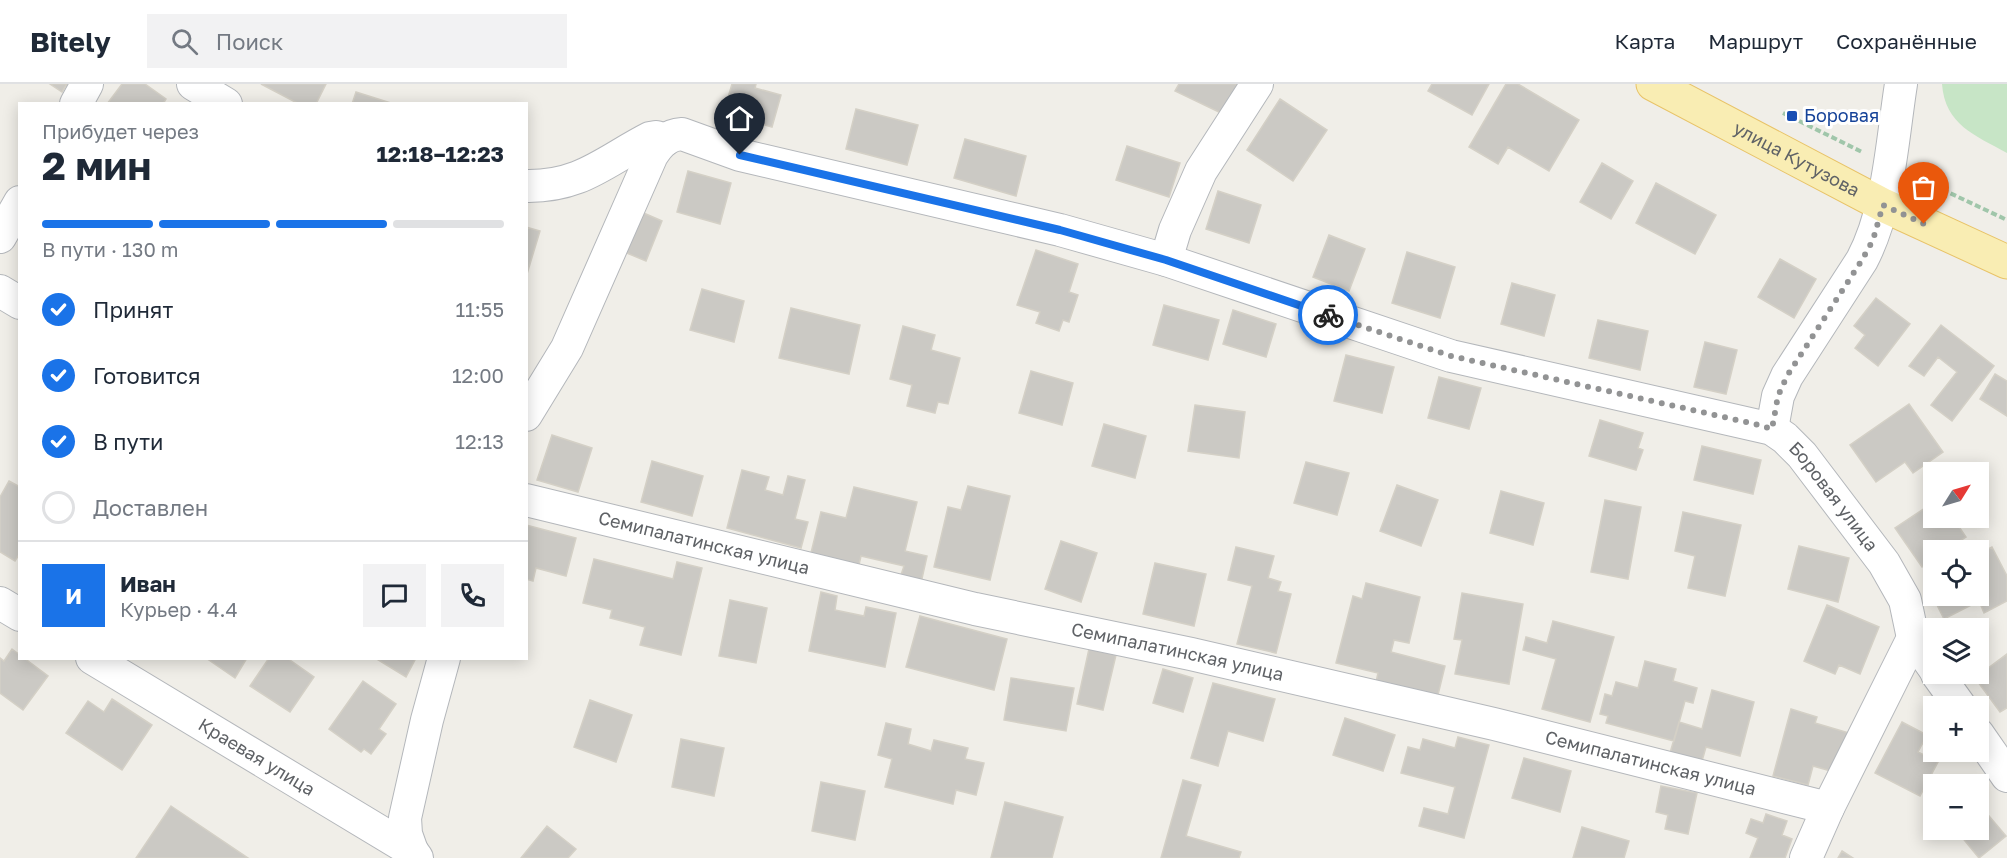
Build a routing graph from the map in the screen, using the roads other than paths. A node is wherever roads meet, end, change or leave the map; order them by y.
1 (87, 84) edge
2 (193, 84) edge
3 (1257, 84) edge
4 (1653, 84) edge
5 (1901, 84) edge
6 (77, 102) edge
7 (223, 102) edge
8 (665, 140) junction
9 (528, 186) edge
10 (1883, 205) junction
11 (18, 206) edge
12 (0, 237) edge
13 (1166, 260) junction
14 (2007, 262) edge
15 (0, 291) edge
16 (18, 302) edge
17 (528, 412) edge
18 (1772, 429) junction
19 (528, 500) edge
20 (0, 603) edge
21 (18, 614) edge
22 (1913, 638) junction
23 (1923, 652) edge
24 (95, 660) edge
25 (443, 660) edge
26 (1989, 750) edge
27 (2007, 776) edge
28 (1828, 808) junction
29 (415, 854) edge
30 (1806, 858) edge

1 - 6 street
2 - 7 street
3 - 13 street
4 - 10 main road, улица Кутузова
5 - 10 street
8 - 9 street, Боровая улица
8 - 13 street, Боровая улица
8 - 17 street
10 - 14 main road, улица Кутузова
10 - 18 street
11 - 12 street
13 - 18 street, Боровая улица
15 - 16 street
18 - 22 street, Боровая улица
19 - 28 street, Семипалатинская улица
20 - 21 street
22 - 23 street, Боровая улица
22 - 28 street
24 - 29 street, Краевая улица
25 - 29 street
26 - 27 street
28 - 30 street

